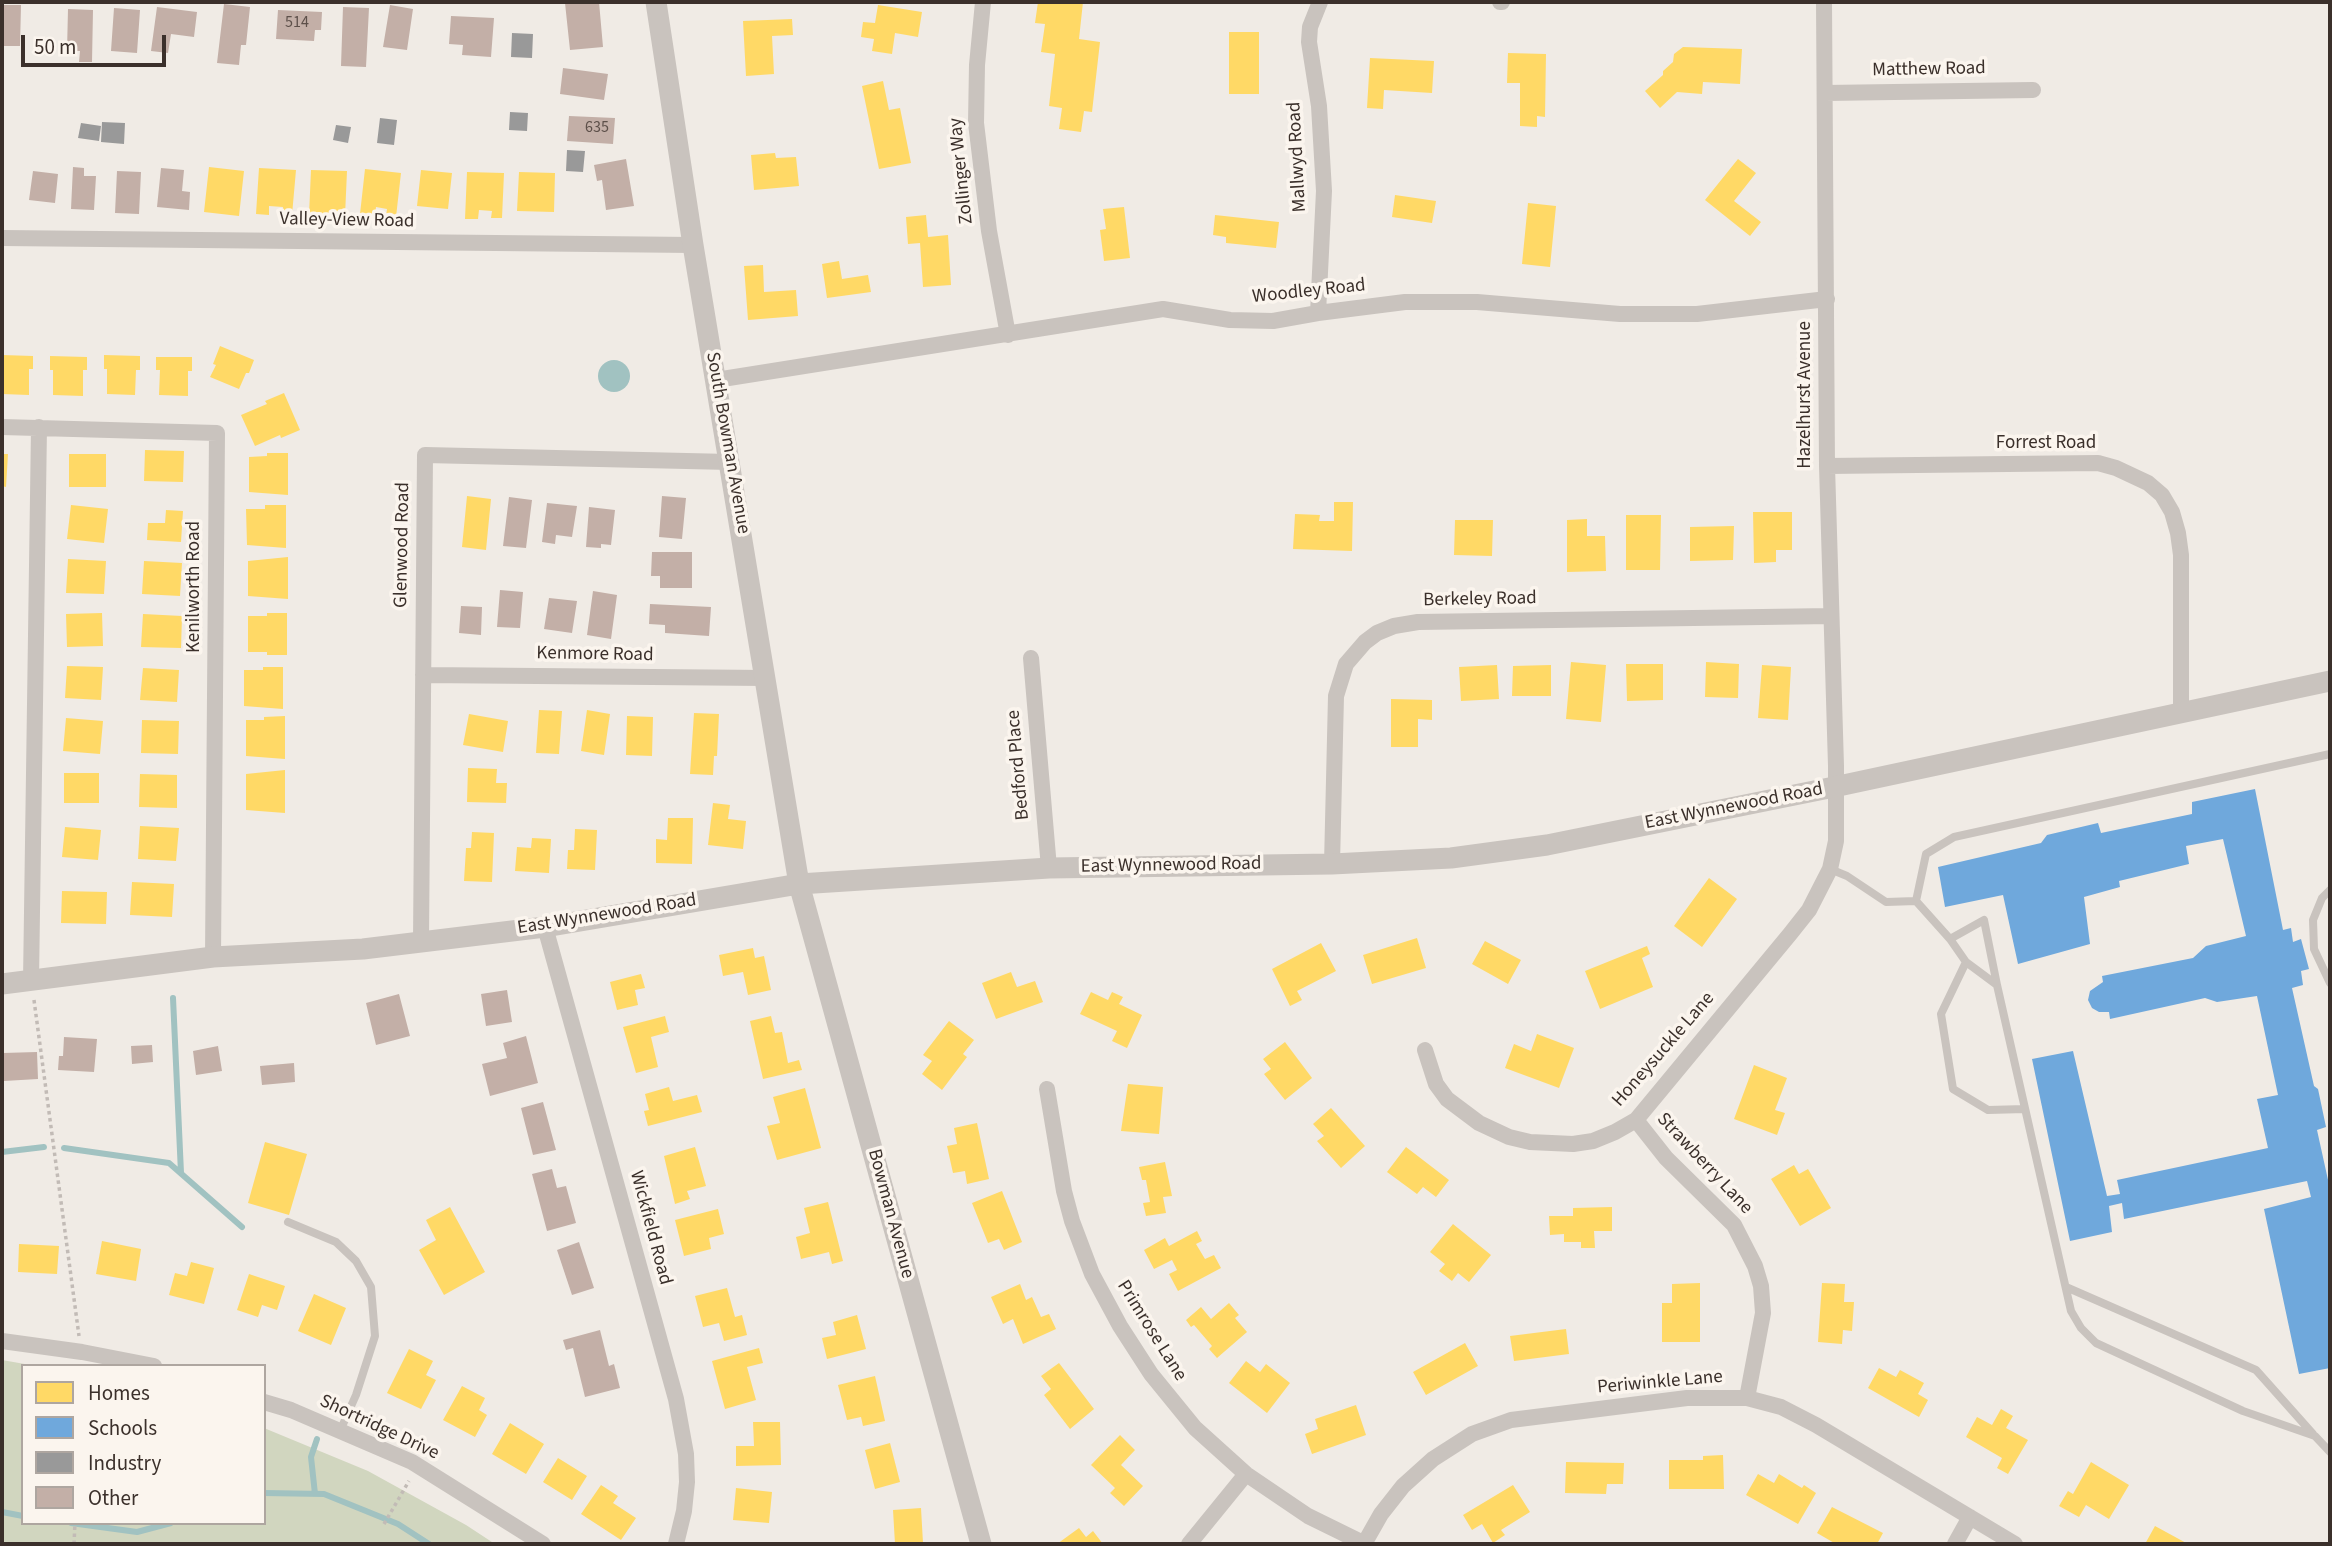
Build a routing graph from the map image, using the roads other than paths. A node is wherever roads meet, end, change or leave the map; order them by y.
1 (656, 2) edge
2 (983, 2) edge
3 (1320, 2) edge
4 (1824, 2) edge
5 (2033, 90) dead end
6 (1825, 93) junction
7 (2, 238) edge
8 (692, 245) junction
9 (1827, 299) junction
10 (1318, 313) junction
11 (1008, 335) junction
12 (716, 380) junction
13 (2, 427) edge
14 (38, 427) junction
15 (730, 462) junction
16 (1827, 466) junction
17 (1831, 615) junction
18 (1031, 657) dead end
19 (423, 675) junction
20 (766, 678) junction
21 (2330, 681) edge
22 (2181, 712) junction
23 (2330, 754) edge
24 (1834, 787) junction
25 (1332, 864) junction
26 (1049, 868) junction
27 (1830, 869) junction
28 (799, 884) junction
29 (2330, 890) edge
30 (1916, 901) junction
31 (545, 927) junction
32 (1950, 939) junction
33 (421, 940) junction
34 (213, 957) junction
35 (1966, 961) junction
36 (31, 981) junction
37 (2330, 983) edge
38 (2, 984) edge
39 (1997, 985) junction
40 (1425, 1050) dead end
41 (1047, 1089) dead end
42 (2025, 1110) junction
43 (1636, 1121) junction
44 (288, 1222) dead end
45 (2066, 1287) junction
46 (2, 1341) edge
47 (144, 1364) edge
48 (1747, 1398) junction
49 (266, 1403) edge
50 (340, 1431) junction
51 (2315, 1436) junction
52 (2330, 1452) edge
53 (1246, 1474) junction
54 (1970, 1517) junction
55 (544, 1544) edge
56 (676, 1544) edge
57 (981, 1544) edge
58 (1189, 1544) edge
59 (1364, 1544) edge
60 (1955, 1544) edge
61 (2015, 1544) edge

1 - 8 street, South Bowman Avenue
2 - 11 street, Zollinger Way
3 - 10 street, Mallwyd Road
4 - 6 street, Hazelhurst Avenue
5 - 6 street, Matthew Road
6 - 9 street, Hazelhurst Avenue
7 - 8 street, Valley-View Road
8 - 12 street, South Bowman Avenue
9 - 10 street, Woodley Road
9 - 16 street, Hazelhurst Avenue
10 - 11 street, Woodley Road
11 - 12 street, Woodley Road
12 - 15 street, South Bowman Avenue
13 - 14 street, Kenilworth Road
14 - 34 street, Kenilworth Road
14 - 36 street
15 - 19 street, Glenwood Road
15 - 20 street, South Bowman Avenue
16 - 17 street, Hazelhurst Avenue
16 - 22 street, Forrest Road
17 - 24 street, Hazelhurst Avenue
17 - 25 street, Berkeley Road
18 - 26 street, Bedford Place
19 - 20 street, Kenmore Road
19 - 33 street, Glenwood Road
20 - 28 street, South Bowman Avenue
21 - 22 street, East Wynnewood Road
22 - 24 street, East Wynnewood Road
23 - 30 lane
24 - 25 street, East Wynnewood Road
24 - 27 street, Honeysuckle Lane
25 - 26 street, East Wynnewood Road
26 - 28 street, East Wynnewood Road
27 - 30 lane
27 - 43 street, Honeysuckle Lane
28 - 31 street, East Wynnewood Road
28 - 57 street, Bowman Avenue
29 - 37 lane
30 - 32 lane
31 - 33 street, East Wynnewood Road
31 - 56 street, Wickfield Road
32 - 35 lane
32 - 39 lane
33 - 34 street, East Wynnewood Road
34 - 36 street, East Wynnewood Road
35 - 39 lane
35 - 42 lane
36 - 38 street, East Wynnewood Road
39 - 42 lane
40 - 43 street, Honeysuckle Lane
41 - 53 street, Primrose Lane
42 - 45 lane
43 - 48 street, Strawberry Lane
44 - 50 lane
45 - 51 lane
45 - 51 lane
46 - 47 street
48 - 54 street, Periwinkle Lane
48 - 59 street, Periwinkle Lane
49 - 50 street, Shortridge Drive
50 - 55 street, Shortridge Drive
51 - 52 lane
53 - 58 street
53 - 59 street, Primrose Lane
54 - 60 street
54 - 61 street, Periwinkle Lane

